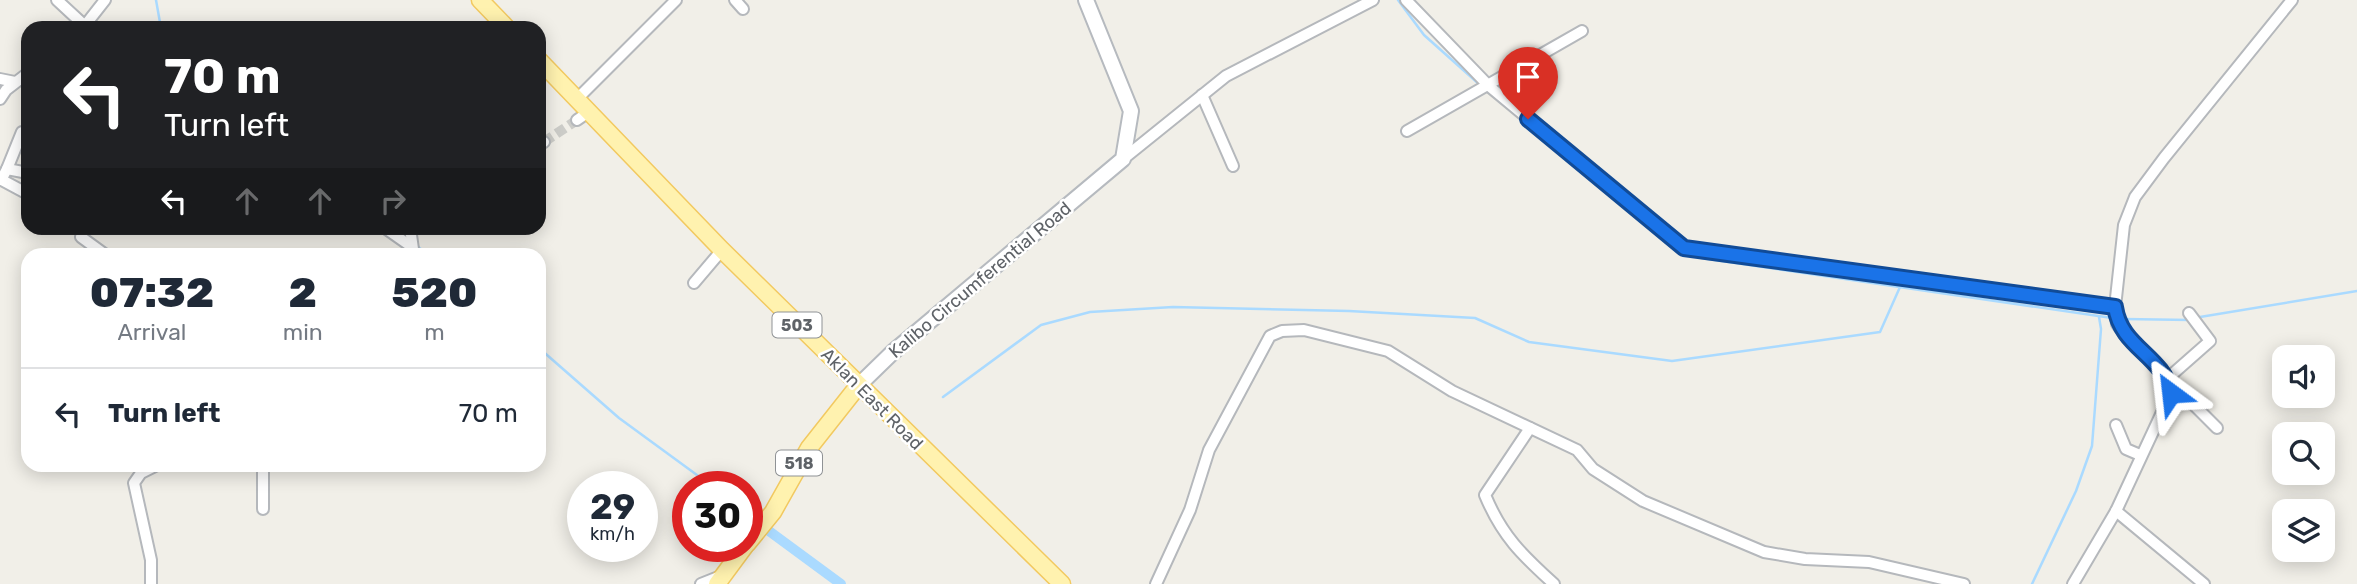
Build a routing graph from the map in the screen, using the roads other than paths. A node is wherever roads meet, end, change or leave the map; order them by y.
1 (57, 0) edge
2 (105, 0) edge
3 (480, 0) edge
4 (676, 0) edge
5 (735, 0) edge
6 (1086, 0) edge
7 (1374, 0) edge
8 (1406, 0) edge
9 (2292, 0) edge
10 (743, 9) dead end
11 (78, 21) edge
12 (89, 21) edge
13 (501, 21) edge
14 (1582, 31) dead end
15 (546, 67) edge
16 (21, 77) edge
17 (0, 79) edge
18 (15, 82) junction
19 (1489, 86) junction
20 (1202, 95) junction
21 (0, 99) edge
22 (577, 99) junction
23 (1407, 131) dead end
24 (21, 134) edge
25 (1123, 159) junction
26 (1233, 166) dead end
27 (21, 174) edge
28 (3, 176) edge
29 (21, 189) edge
30 (81, 235) edge
31 (394, 235) edge
32 (94, 248) edge
33 (409, 248) edge
34 (722, 250) junction
35 (694, 283) dead end
36 (2115, 307) junction
37 (2189, 313) dead end
38 (2168, 378) junction
39 (858, 386) junction
40 (2171, 393) junction
41 (2116, 425) dead end
42 (1531, 428) junction
43 (2217, 428) dead end
44 (2140, 455) junction
45 (143, 472) edge
46 (263, 472) edge
47 (264, 509) dead end
48 (2116, 511) junction
49 (763, 524) edge
50 (733, 562) edge
51 (719, 580) edge
52 (151, 584) edge
53 (701, 584) edge
54 (1062, 584) edge
55 (1156, 584) edge
56 (1554, 584) edge
57 (1964, 584) edge
58 (2073, 584) edge
59 (2204, 584) edge

1 - 11 street
2 - 12 street
3 - 13 main road
4 - 22 street
5 - 10 street
6 - 25 main road
7 - 20 street
8 - 19 street
9 - 36 street
14 - 19 street
15 - 22 main road, Aklan East Road / 503
16 - 18 street
17 - 18 street
18 - 21 street
19 - 23 street
19 - 36 street
20 - 25 street
20 - 26 street
22 - 34 main road, Aklan East Road / 503
24 - 28 street
25 - 39 main road, Kalibo Circumferential Road / 518
27 - 28 street
28 - 29 street
30 - 32 street
31 - 33 street
34 - 35 street
34 - 39 main road, Aklan East Road / 503
36 - 38 street
37 - 38 street
38 - 40 street
39 - 49 main road, Kalibo Circumferential Road / 518
39 - 54 main road, Aklan East Road / 503
40 - 43 street
40 - 44 street
41 - 44 street
42 - 55 street
42 - 56 street
42 - 57 street
44 - 48 street
45 - 52 street
46 - 47 street
48 - 58 street
48 - 59 street
50 - 51 main road, Kalibo Circumferential Road / 518
51 - 53 street

